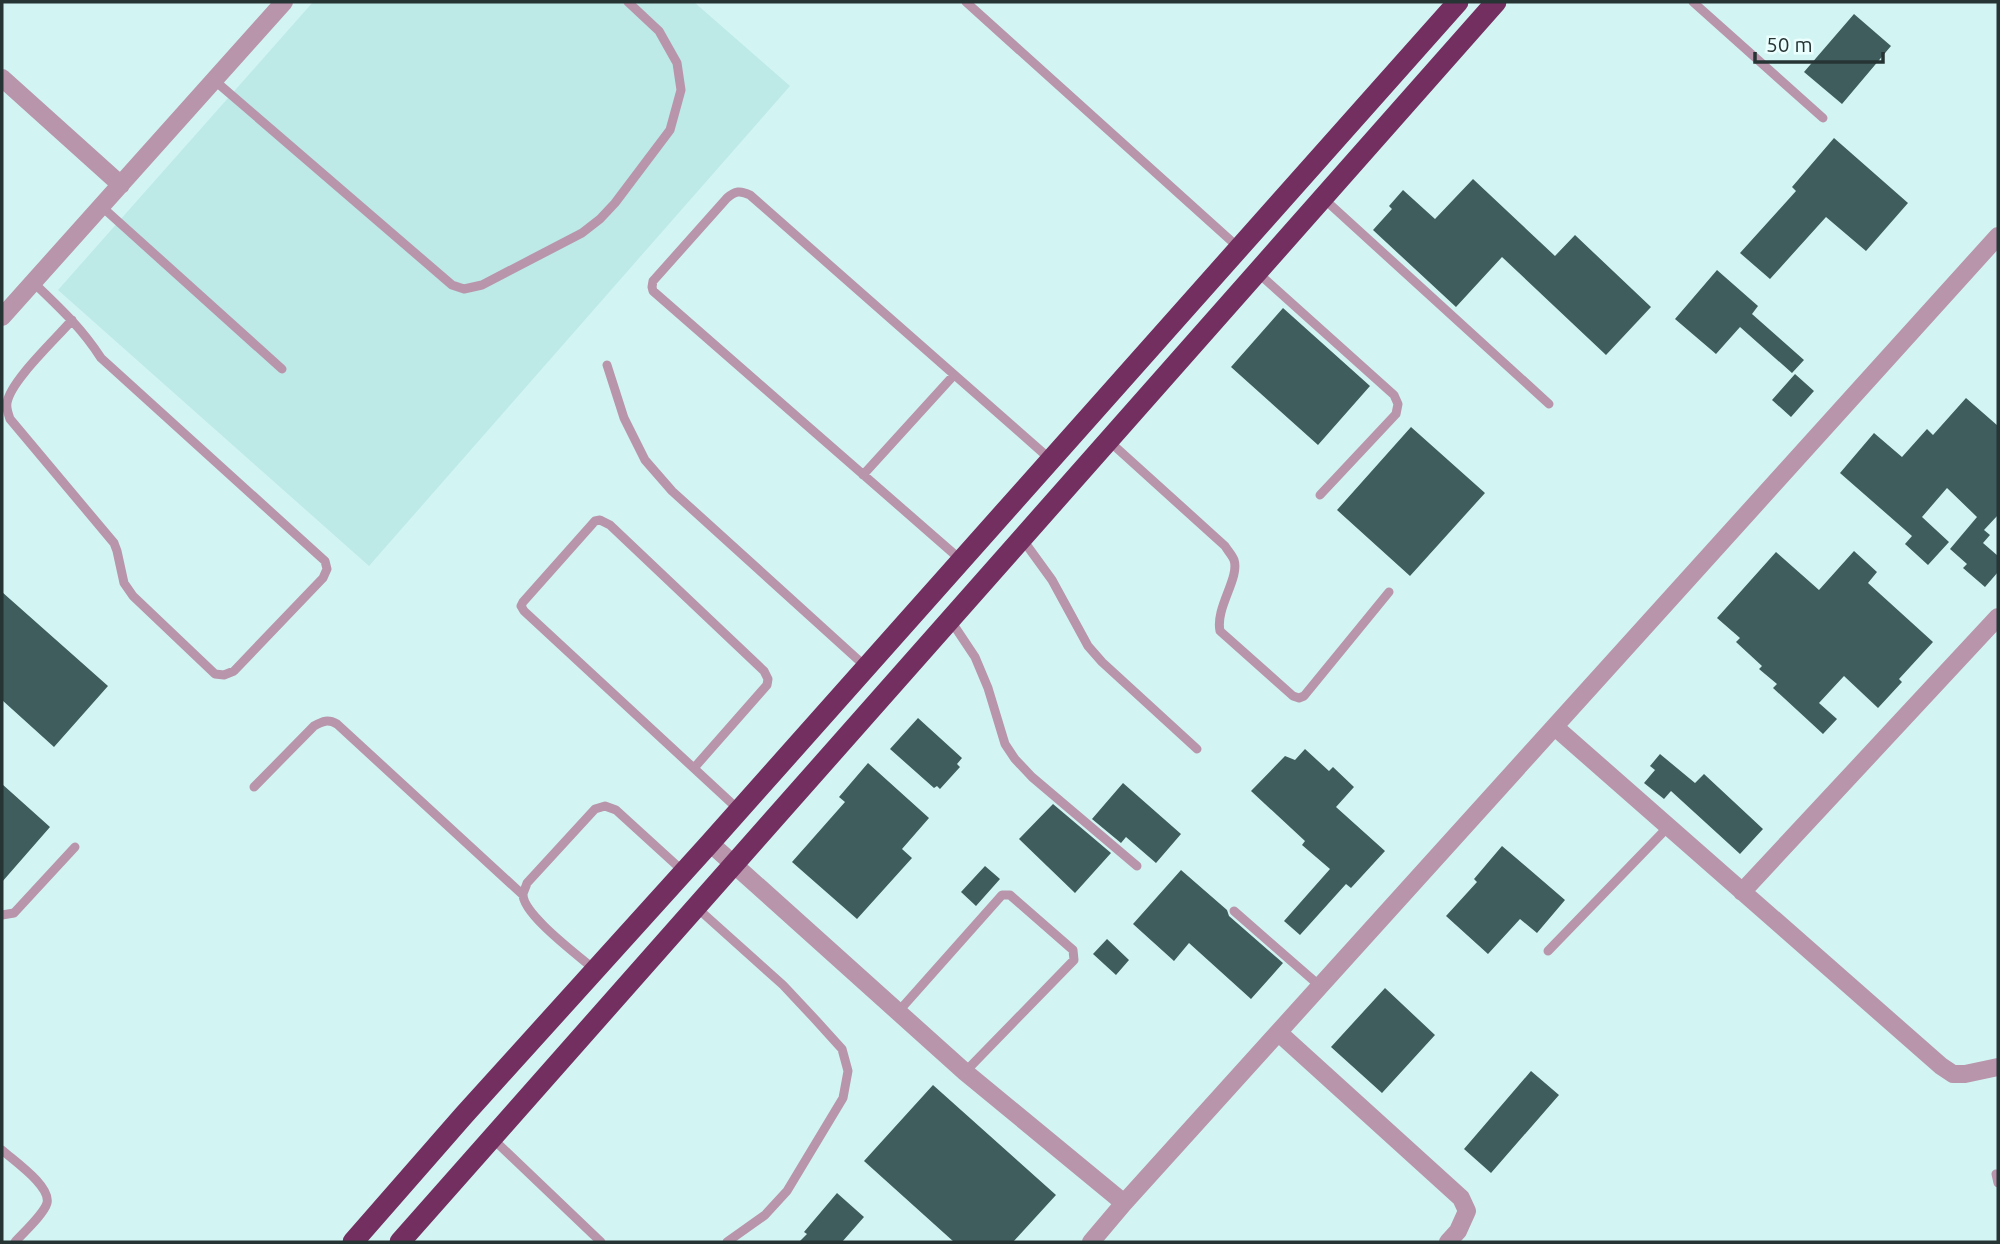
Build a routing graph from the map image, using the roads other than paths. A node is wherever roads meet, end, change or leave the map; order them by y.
1 (284, 2) edge
2 (628, 2) edge
3 (966, 2) edge
4 (1458, 2) edge
5 (1496, 2) edge
6 (1693, 2) edge
7 (214, 80) junction
8 (3, 81) edge
9 (1823, 118) dead end
10 (121, 185) junction
11 (1322, 198) junction
12 (101, 206) junction
13 (1998, 236) edge
14 (1238, 247) junction
15 (1257, 272) junction
16 (33, 282) junction
17 (2, 317) edge
18 (72, 320) junction
19 (607, 365) dead end
20 (282, 369) dead end
21 (954, 375) junction
22 (1549, 404) dead end
23 (1108, 441) junction
24 (1051, 459) junction
25 (863, 475) junction
26 (1320, 495) dead end
27 (1022, 539) junction
28 (961, 560) junction
29 (1389, 592) dead end
30 (1998, 617) edge
31 (950, 620) junction
32 (866, 667) junction
33 (1555, 727) junction
34 (1197, 749) dead end
35 (694, 768) junction
36 (254, 787) dead end
37 (739, 810) junction
38 (1668, 827) junction
39 (710, 843) junction
40 (75, 847) dead end
41 (734, 863) junction
42 (1137, 866) dead end
43 (684, 872) junction
44 (1742, 892) junction
45 (523, 895) junction
46 (696, 907) junction
47 (1234, 911) dead end
48 (2, 915) edge
49 (1548, 951) dead end
50 (595, 970) junction
51 (1321, 987) junction
52 (898, 1012) junction
53 (1279, 1033) junction
54 (1998, 1067) edge
55 (965, 1072) junction
56 (492, 1138) junction
57 (2, 1150) edge
58 (1124, 1203) junction
59 (15, 1242) edge
60 (353, 1242) edge
61 (400, 1242) edge
62 (601, 1242) edge
63 (727, 1242) edge
64 (1091, 1242) edge
65 (1448, 1242) edge

1 - 7 street
2 - 7 lane
3 - 14 lane
4 - 14 highway
5 - 11 highway
6 - 9 lane
7 - 10 street
8 - 10 street
10 - 12 street
11 - 15 highway
11 - 22 lane
12 - 16 street
12 - 20 lane
13 - 33 street
14 - 24 highway
15 - 23 highway
15 - 26 lane
16 - 17 street
16 - 18 lane
18 - 18 lane
19 - 32 lane
21 - 24 lane
21 - 25 lane
21 - 25 lane
23 - 27 highway
23 - 29 lane
24 - 28 highway
25 - 28 lane
27 - 31 highway
27 - 34 lane
28 - 32 highway
30 - 44 street
31 - 41 highway
31 - 42 lane
32 - 37 highway
33 - 38 street
33 - 51 street
35 - 35 lane
35 - 37 lane
36 - 45 lane
37 - 39 highway
38 - 44 street
38 - 49 lane
39 - 41 street
39 - 43 highway
40 - 48 lane
41 - 46 highway
41 - 52 street
43 - 45 lane
43 - 50 highway
44 - 54 street
45 - 50 lane
46 - 56 highway
46 - 63 lane
47 - 51 lane
50 - 60 highway
51 - 53 street
52 - 55 street
52 - 55 lane
53 - 58 street
53 - 65 street
55 - 58 street
56 - 61 highway
56 - 62 lane
57 - 59 lane
58 - 64 street

